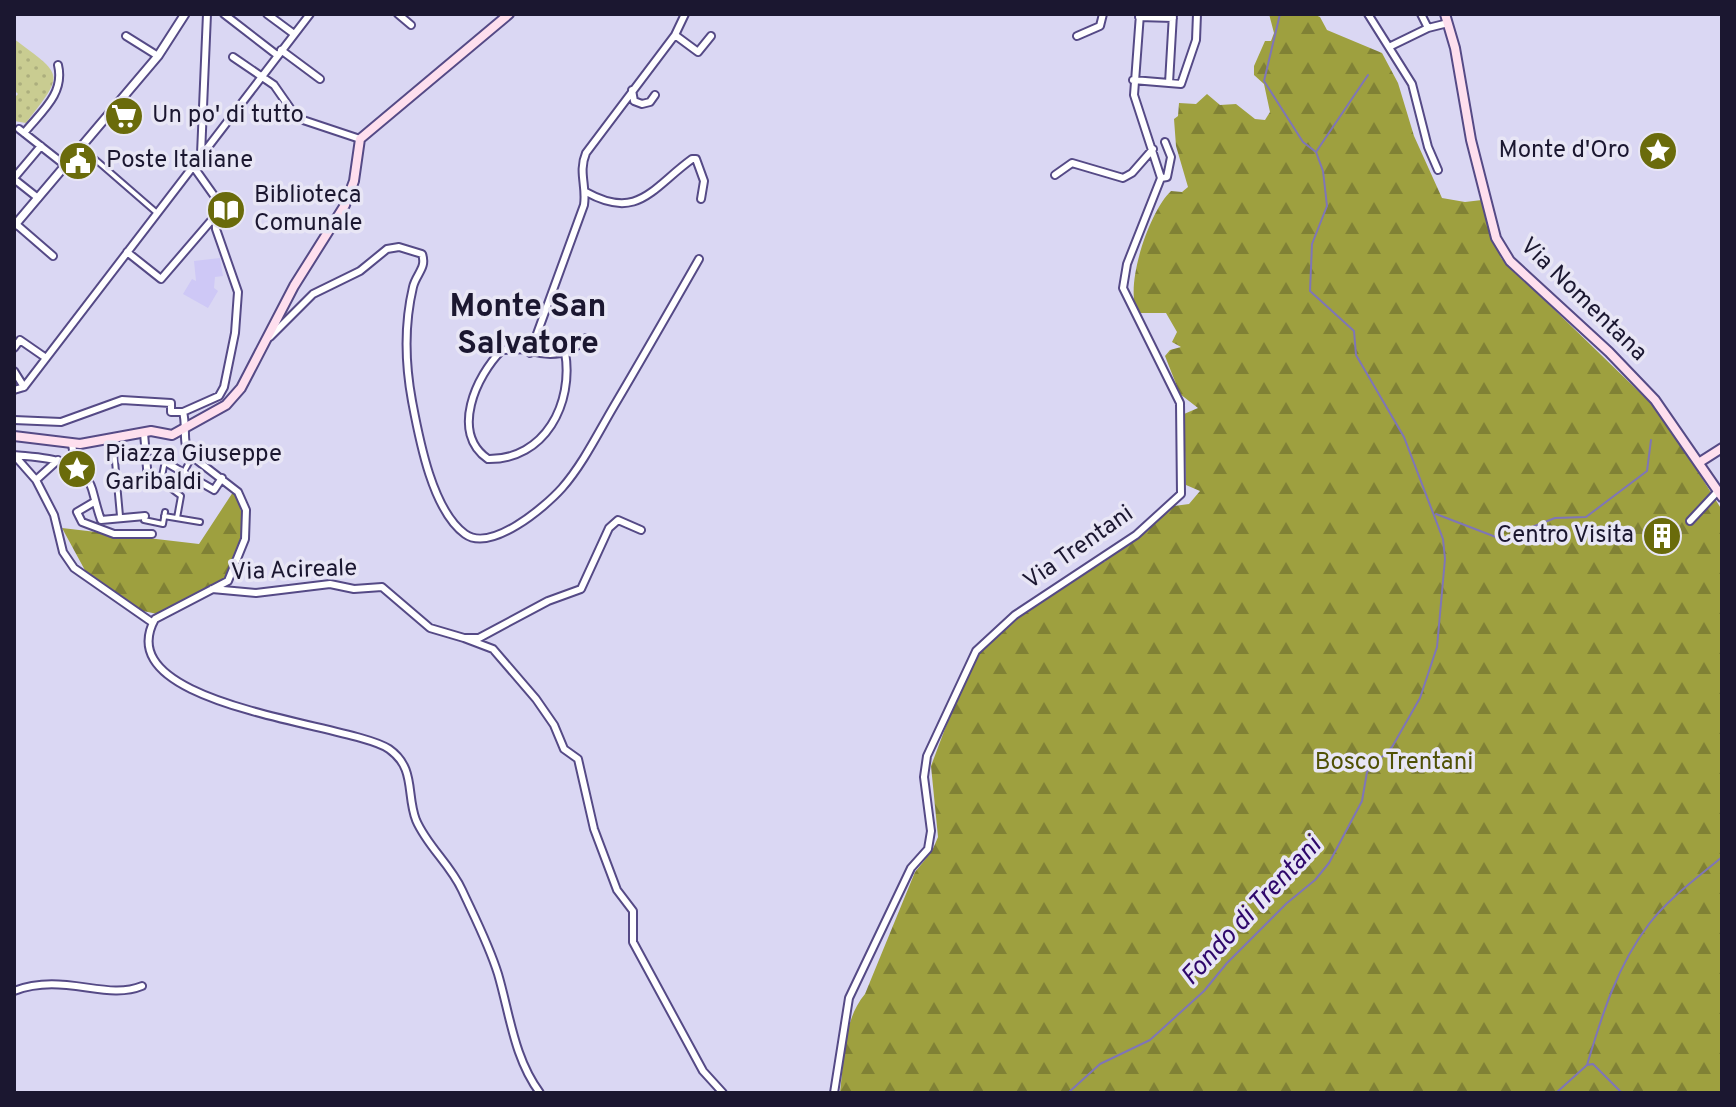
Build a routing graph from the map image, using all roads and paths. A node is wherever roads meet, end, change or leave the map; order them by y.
1 (185, 14) edge
2 (207, 14) edge
3 (224, 14) edge
4 (267, 14) edge
5 (310, 14) edge
6 (398, 14) edge
7 (509, 14) edge
8 (685, 14) edge
9 (1103, 14) edge
10 (1197, 14) edge
11 (1368, 14) edge
12 (1421, 14) edge
13 (1140, 15) edge
14 (1173, 16) edge
15 (1446, 19) edge
16 (411, 25) dead end
17 (1428, 28) junction
18 (294, 34) junction
19 (675, 35) junction
20 (126, 36) dead end
21 (711, 36) dead end
22 (1077, 36) dead end
23 (1391, 46) junction
24 (279, 52) junction
25 (158, 56) junction
26 (233, 57) dead end
27 (58, 65) dead end
28 (260, 77) junction
29 (320, 79) dead end
30 (1133, 80) junction
31 (1169, 83) junction
32 (633, 87) junction
33 (655, 95) dead end
34 (360, 139) junction
35 (1165, 142) dead end
36 (41, 146) junction
37 (81, 147) junction
38 (1153, 149) junction
39 (201, 155) junction
40 (66, 166) junction
41 (193, 166) junction
42 (1438, 170) dead end
43 (1055, 175) dead end
44 (14, 178) edge
45 (1161, 178) junction
46 (586, 192) junction
47 (38, 198) junction
48 (701, 199) dead end
49 (157, 213) junction
50 (216, 215) junction
51 (15, 225) edge
52 (127, 252) junction
53 (53, 256) dead end
54 (699, 259) dead end
55 (586, 338) dead end
56 (264, 343) junction
57 (14, 348) edge
58 (531, 351) junction
59 (565, 352) junction
60 (46, 358) junction
61 (14, 371) edge
62 (24, 387) junction
63 (14, 390) edge
64 (183, 412) junction
65 (14, 420) edge
66 (187, 427) junction
67 (144, 433) junction
68 (14, 436) edge
69 (113, 438) junction
70 (72, 444) junction
71 (1722, 448) edge
72 (147, 450) junction
73 (14, 455) edge
74 (192, 457) junction
75 (56, 459) junction
76 (165, 459) junction
77 (1700, 462) junction
78 (76, 470) junction
79 (185, 470) junction
80 (222, 478) junction
81 (36, 480) junction
82 (148, 480) dead end
83 (1720, 494) edge
84 (94, 502) junction
85 (120, 516) junction
86 (145, 516) joint
87 (177, 518) junction
88 (1690, 521) dead end
89 (200, 522) dead end
90 (641, 530) dead end
91 (152, 534) dead end
92 (212, 589) junction
93 (153, 623) junction
94 (464, 638) junction
95 (142, 986) dead end
96 (14, 991) edge
97 (540, 1093) edge
98 (723, 1093) edge
99 (834, 1093) edge

1 - 25 street
2 - 39 street
3 - 24 street
4 - 18 street
5 - 18 street
6 - 16 street
7 - 34 main road
8 - 19 street
9 - 22 street
10 - 31 street
11 - 23 street
12 - 17 street
13 - 14 street
13 - 30 street
14 - 31 street
15 - 17 street
15 - 77 main road, Via Nomentana
17 - 23 street
18 - 24 street
19 - 21 street
19 - 32 street
20 - 25 street
23 - 42 street
24 - 28 street
24 - 29 street
25 - 37 street
26 - 28 street
27 - 36 street
28 - 34 street
28 - 39 street
30 - 31 street
30 - 38 street
32 - 33 street
32 - 46 street
34 - 56 main road
35 - 45 street
36 - 40 street
36 - 44 street
37 - 40 street
37 - 49 street
38 - 43 street
38 - 45 street
39 - 41 street
40 - 47 street
41 - 49 street
41 - 50 street
44 - 47 street
45 - 99 street, Via Trentani
46 - 48 street
46 - 58 street
47 - 51 street
49 - 52 street
50 - 52 street
50 - 64 street
51 - 53 street
52 - 60 street
54 - 56 street
55 - 59 street
56 - 66 main road
57 - 60 street
58 - 59 street
58 - 59 street
60 - 62 street
61 - 62 street
62 - 63 street
64 - 65 street
64 - 66 street
66 - 67 main road
66 - 74 street
67 - 69 main road
67 - 72 street
68 - 70 main road
69 - 70 main road
69 - 85 street
70 - 78 street
71 - 77 main road
72 - 76 street
72 - 82 street
73 - 75 street
73 - 81 street
74 - 79 street
74 - 80 street
75 - 78 street
75 - 81 street
76 - 79 street
76 - 87 street
77 - 83 main road, Via Nomentana
78 - 84 street
79 - 80 street
80 - 92 street
81 - 93 street
83 - 88 street
84 - 85 street
84 - 91 street
85 - 86 street
86 - 87 street
87 - 89 street
90 - 94 street
92 - 93 street
92 - 94 street, Via Acireale
93 - 97 street
94 - 98 street, Via Acireale
95 - 96 street

